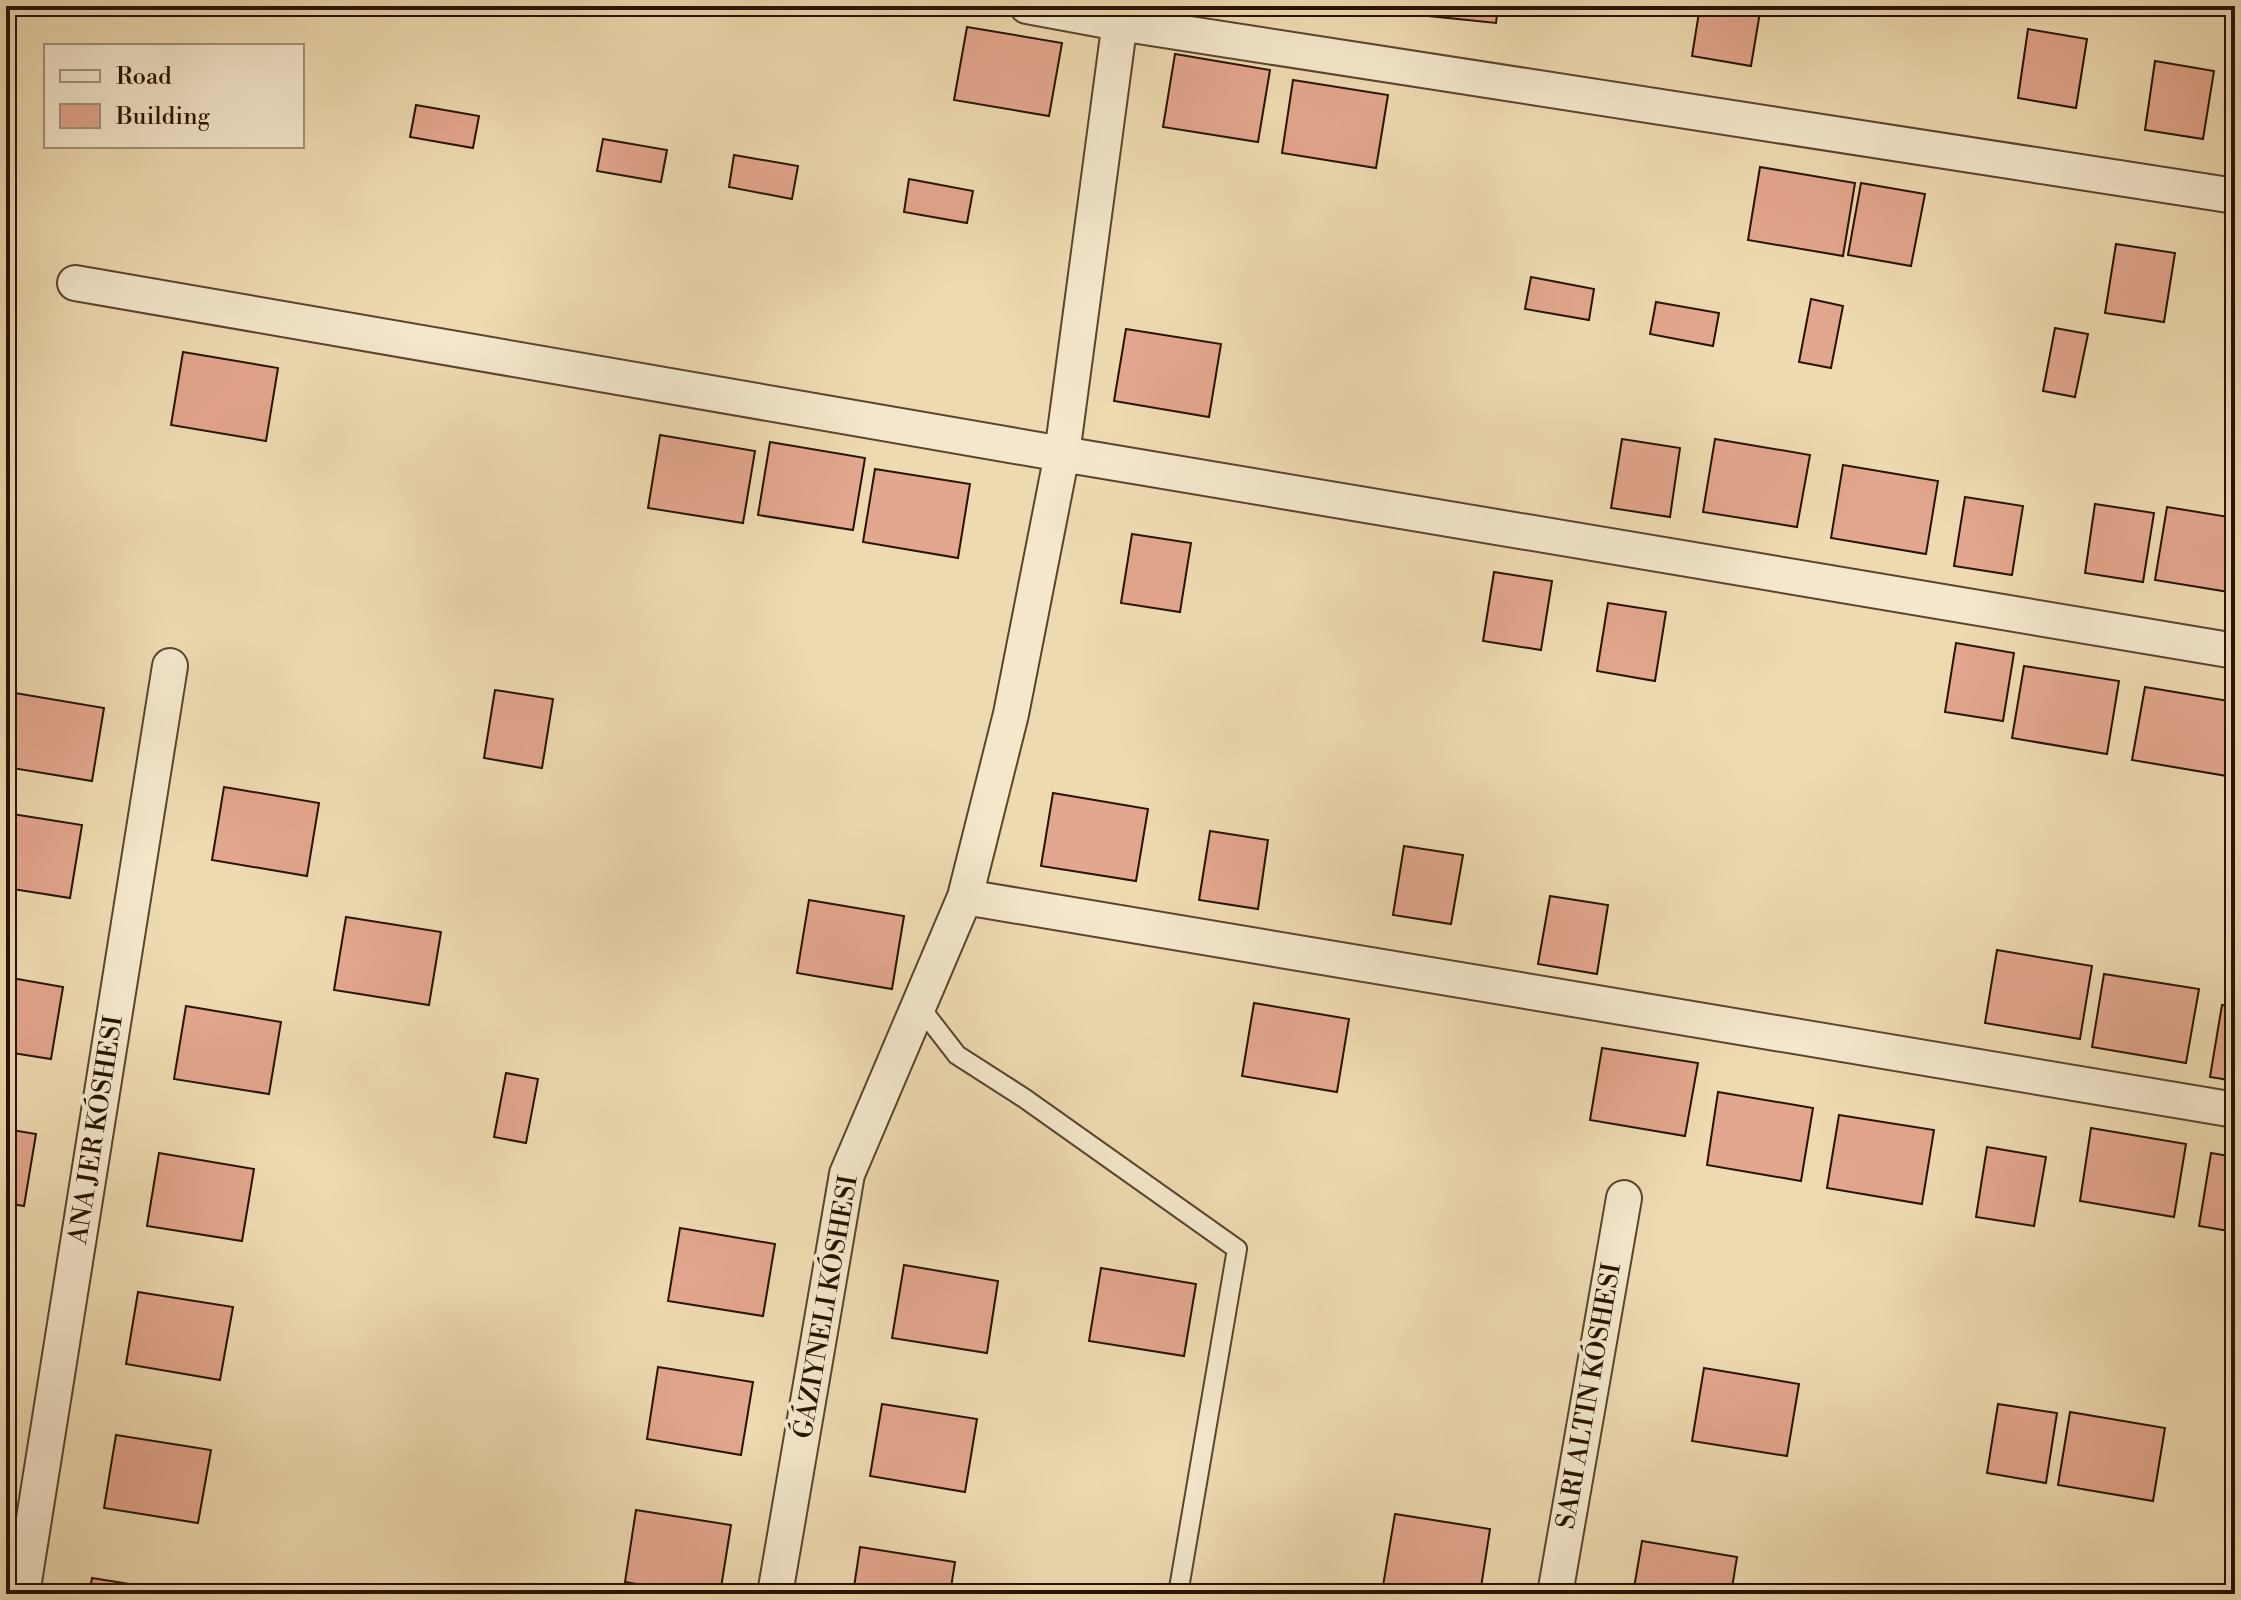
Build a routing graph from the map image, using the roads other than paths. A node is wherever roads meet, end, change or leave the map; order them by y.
1 (1027, 6) edge
2 (1120, 14) edge
3 (2235, 196) edge
4 (75, 283) dead end
5 (1062, 454) junction
6 (2235, 651) edge
7 (170, 666) dead end
8 (965, 897) junction
9 (919, 1006) junction
10 (2235, 1110) edge
11 (1624, 1198) dead end
12 (22, 1594) edge
13 (775, 1594) edge
14 (1178, 1594) edge
15 (1555, 1594) edge

1 - 2 street
2 - 3 street
2 - 5 street, ǴÁZIYNELI KÓSHESI
4 - 5 street
5 - 6 street
5 - 8 street, ǴÁZIYNELI KÓSHESI
7 - 12 street, ANA JER KÓSHESI
8 - 9 street, ǴÁZIYNELI KÓSHESI
8 - 10 street
9 - 13 street, ǴÁZIYNELI KÓSHESI
9 - 14 lane
11 - 15 street

